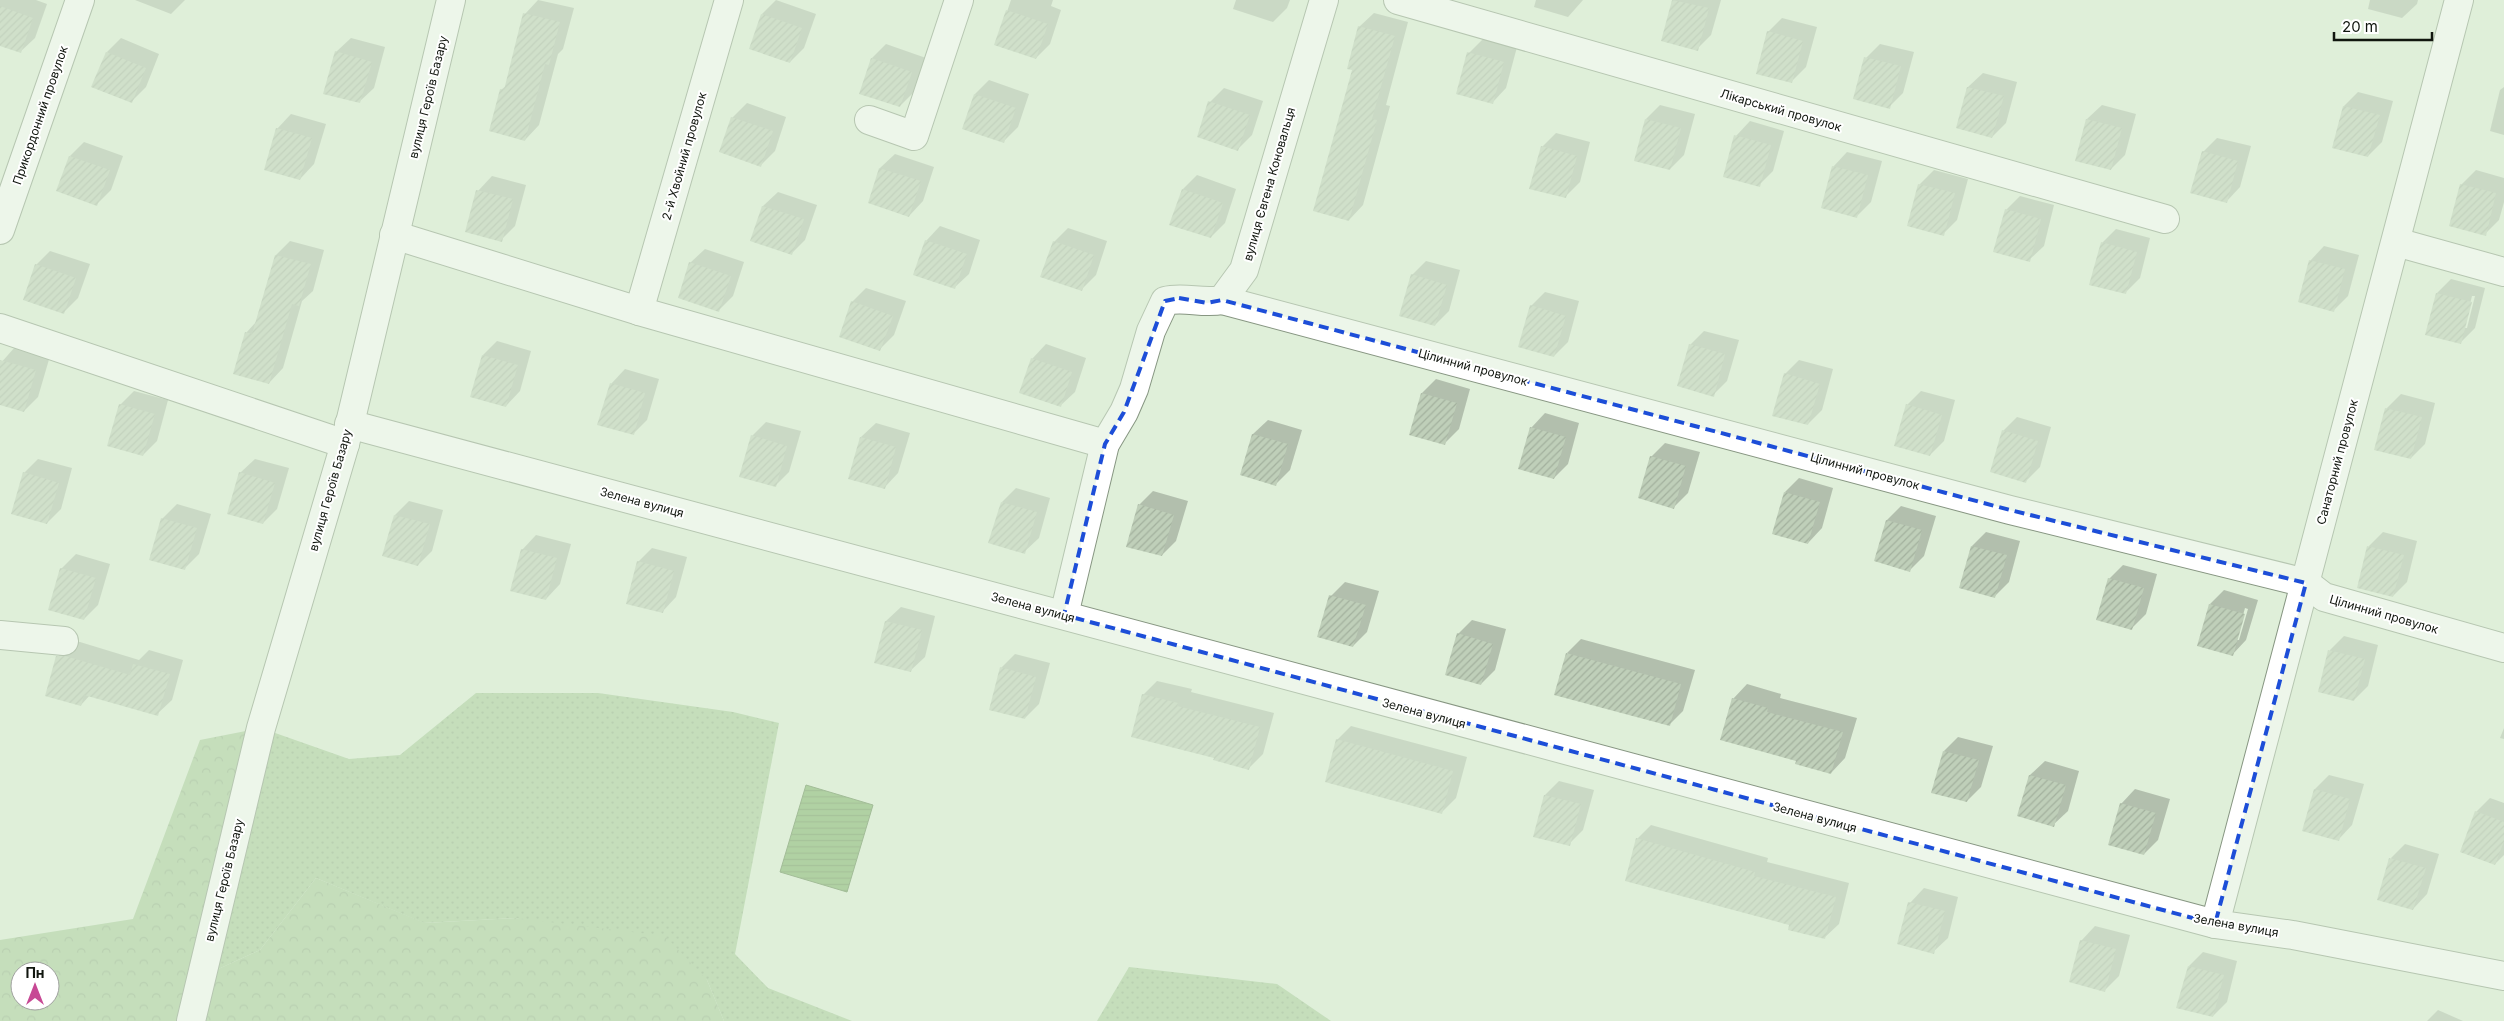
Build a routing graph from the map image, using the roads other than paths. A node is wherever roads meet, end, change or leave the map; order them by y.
1 (80, 0) edge
2 (451, 0) edge
3 (730, 0) edge
4 (959, 0) edge
5 (1324, 0) edge
6 (1398, 0) edge
7 (2459, 0) edge
8 (869, 120) dead end
9 (2165, 219) dead end
10 (0, 230) edge
11 (394, 235) junction
12 (2396, 242) junction
13 (2504, 272) edge
14 (1222, 300) junction
15 (638, 311) junction
16 (0, 328) edge
17 (347, 434) junction
18 (1105, 444) junction
19 (2306, 583) junction
20 (1064, 615) junction
21 (0, 635) edge
22 (64, 641) dead end
23 (2504, 648) edge
24 (2216, 924) junction
25 (2502, 969) edge
26 (191, 1021) edge

1 - 10 street, Прикордонний провулок
2 - 11 street, вулиця Героїв Базару
3 - 15 street, 2-й Хвойний провулок
4 - 8 street
5 - 14 street, вулиця Євгена Коновальця
6 - 9 street, Лікарський провулок
7 - 12 street, Санаторний провулок
11 - 15 street
11 - 17 street, вулиця Героїв Базару
12 - 13 street
12 - 19 street, Санаторний провулок
14 - 18 street
14 - 19 street, Цілинний провулок
15 - 18 street
16 - 17 street, Зелена вулиця
17 - 20 street, Зелена вулиця
17 - 26 street, вулиця Героїв Базару
18 - 20 street
19 - 23 street, Цілинний провулок
19 - 24 street, Санаторний провулок
20 - 24 street, Зелена вулиця
21 - 22 street
24 - 25 street, Зелена вулиця

